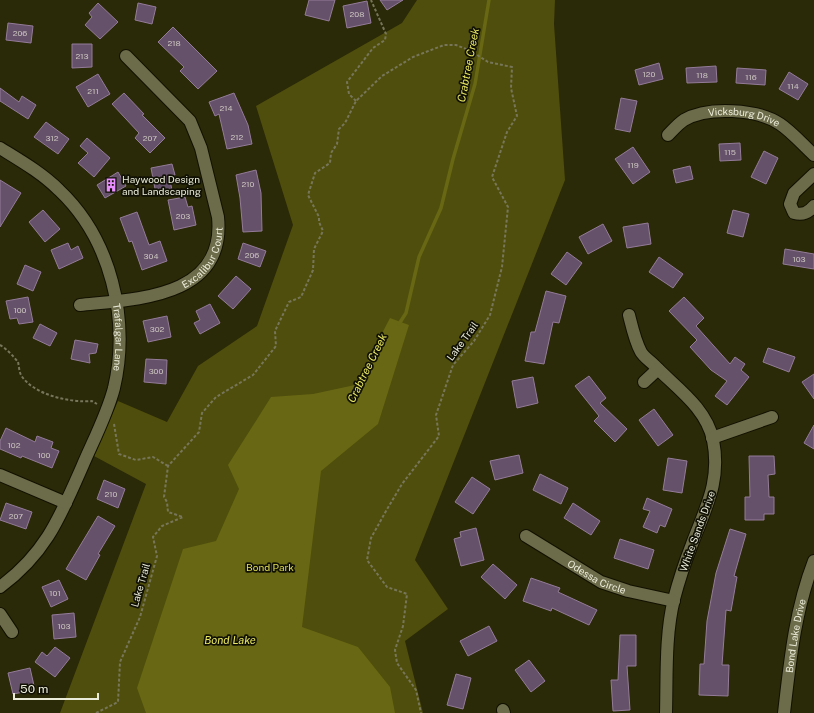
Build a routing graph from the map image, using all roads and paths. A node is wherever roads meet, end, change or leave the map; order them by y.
1 (371, 0) edge
2 (126, 56) dead end
3 (356, 101) junction
4 (668, 135) dead end
5 (0, 148) edge
6 (814, 155) edge
7 (814, 174) edge
8 (814, 206) edge
9 (116, 301) junction
10 (80, 304) dead end
11 (630, 315) dead end
12 (0, 345) edge
13 (658, 369) junction
14 (644, 382) dead end
15 (101, 407) dead end
16 (772, 417) dead end
17 (112, 421) dead end
18 (712, 438) junction
19 (168, 466) junction
20 (0, 475) edge
21 (66, 503) junction
22 (526, 536) dead end
23 (814, 561) edge
24 (0, 587) edge
25 (674, 601) junction
26 (0, 614) edge
27 (12, 632) dead end
28 (96, 713) edge
29 (421, 713) edge
30 (666, 713) edge
31 (784, 713) edge

1 - 3 path
2 - 9 street, Excalibur Court
3 - 19 path, Lake Trail
3 - 29 path, Lake Trail
4 - 6 street, Vicksburg Drive
5 - 9 street, Trafalgar Lane
7 - 8 street
9 - 10 street, Excalibur Court
9 - 21 street, Trafalgar Lane
11 - 13 street, White Sands Drive
12 - 15 path
13 - 14 street
13 - 18 street, White Sands Drive
16 - 18 street
17 - 19 path
18 - 25 street, White Sands Drive
19 - 28 path, Lake Trail
20 - 21 street
21 - 24 street, Trafalgar Lane
22 - 25 street, Odessa Circle
23 - 31 street, Bond Lake Drive
25 - 30 street, White Sands Drive
26 - 27 street

